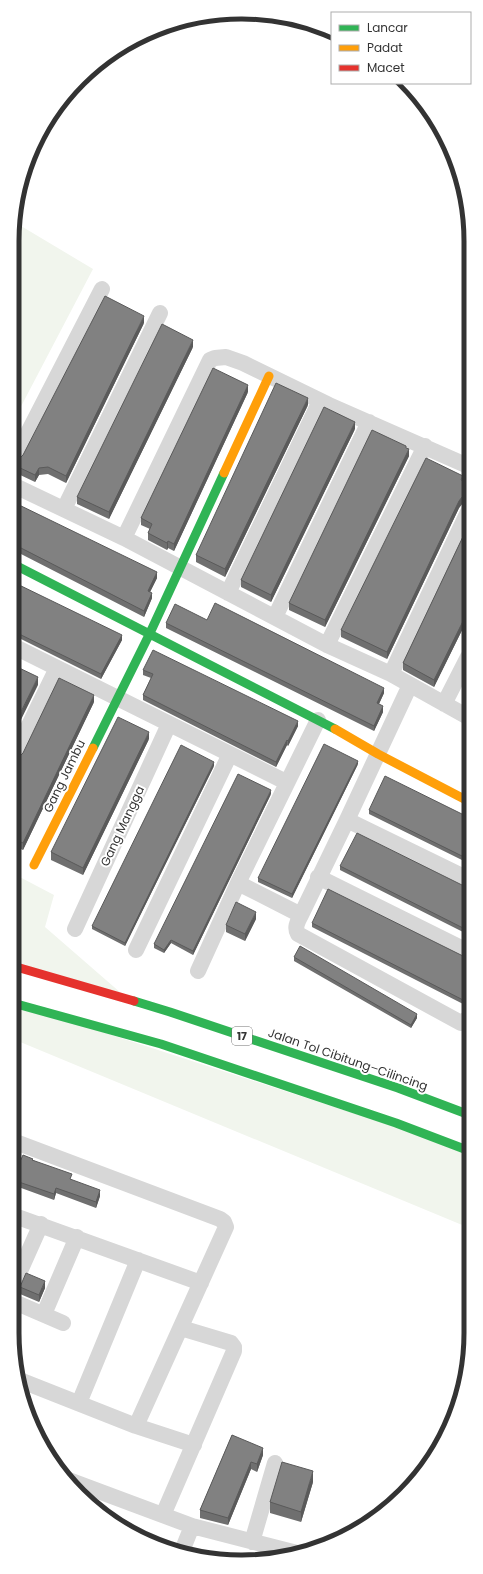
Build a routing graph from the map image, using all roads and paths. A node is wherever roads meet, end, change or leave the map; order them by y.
1 (102, 289) dead end
2 (160, 313) dead end
3 (269, 376) junction
4 (320, 401) junction
5 (369, 422) junction
6 (425, 446) junction
7 (19, 450) edge
8 (464, 464) edge
9 (19, 488) edge
10 (64, 509) junction
11 (464, 520) edge
12 (124, 538) junction
13 (180, 567) junction
14 (19, 568) edge
15 (228, 593) junction
16 (275, 617) junction
17 (150, 633) junction
18 (327, 645) junction
19 (19, 649) edge
20 (464, 666) edge
21 (57, 668) junction
22 (391, 674) junction
23 (410, 685) junction
24 (117, 698) junction
25 (444, 704) junction
26 (464, 715) edge
27 (318, 720) junction
28 (169, 724) junction
29 (19, 746) edge
30 (230, 754) junction
31 (378, 754) junction
32 (286, 782) junction
33 (464, 799) edge
34 (347, 820) junction
35 (34, 865) dead end
36 (318, 877) junction
37 (464, 877) edge
38 (238, 883) junction
39 (301, 914) junction
40 (75, 929) dead end
41 (136, 950) dead end
42 (464, 950) edge
43 (19, 968) edge
44 (198, 971) dead end
45 (19, 1005) edge
46 (464, 1022) edge
47 (464, 1113) edge
48 (19, 1143) edge
49 (464, 1149) edge
50 (19, 1217) edge
51 (41, 1224) junction
52 (77, 1237) junction
53 (138, 1260) junction
54 (19, 1273) edge
55 (202, 1283) junction
56 (19, 1303) edge
57 (44, 1314) junction
58 (63, 1323) dead end
59 (181, 1328) junction
60 (25, 1382) edge
61 (79, 1403) junction
62 (136, 1426) junction
63 (194, 1445) junction
64 (275, 1463) dead end
65 (78, 1483) edge
66 (163, 1515) junction
67 (192, 1526) junction
68 (252, 1542) junction
69 (184, 1547) edge
70 (287, 1551) edge

1 - 7 street
2 - 10 street
3 - 4 street
3 - 12 street
3 - 13 main road, Gang Jambu
4 - 5 street
4 - 15 street
5 - 6 street
5 - 16 street
6 - 8 street
6 - 18 street
9 - 10 street
10 - 12 street
11 - 22 street
12 - 13 street
13 - 15 street
13 - 17 main road, Gang Jambu
14 - 17 main road
15 - 16 street
16 - 18 street
17 - 24 main road, Gang Jambu
17 - 27 main road
18 - 22 street
19 - 21 street
20 - 25 street
21 - 24 street
21 - 29 street
22 - 23 street
23 - 25 street
23 - 31 street
24 - 28 street
24 - 35 main road, Gang Jambu
25 - 26 street
27 - 31 main road
27 - 32 street
28 - 30 street
28 - 40 street, Gang Mangga
30 - 32 street
30 - 41 street
31 - 33 main road
31 - 34 street
32 - 38 street
34 - 36 street
34 - 37 street
36 - 39 street
36 - 42 street
38 - 39 street
38 - 44 street
39 - 46 street
43 - 47 main road, Jalan Tol Cibitung–Cilincing / 17
45 - 49 main road
48 - 55 street
50 - 51 street
51 - 52 street
51 - 54 street
52 - 53 street
52 - 57 street
53 - 55 street
53 - 61 street
55 - 59 street
56 - 57 street
57 - 58 street
59 - 62 street
59 - 63 street
60 - 61 street
61 - 62 street
62 - 63 street
63 - 66 street
64 - 68 street
65 - 66 street
66 - 67 street
67 - 68 street
67 - 69 street
68 - 70 street

